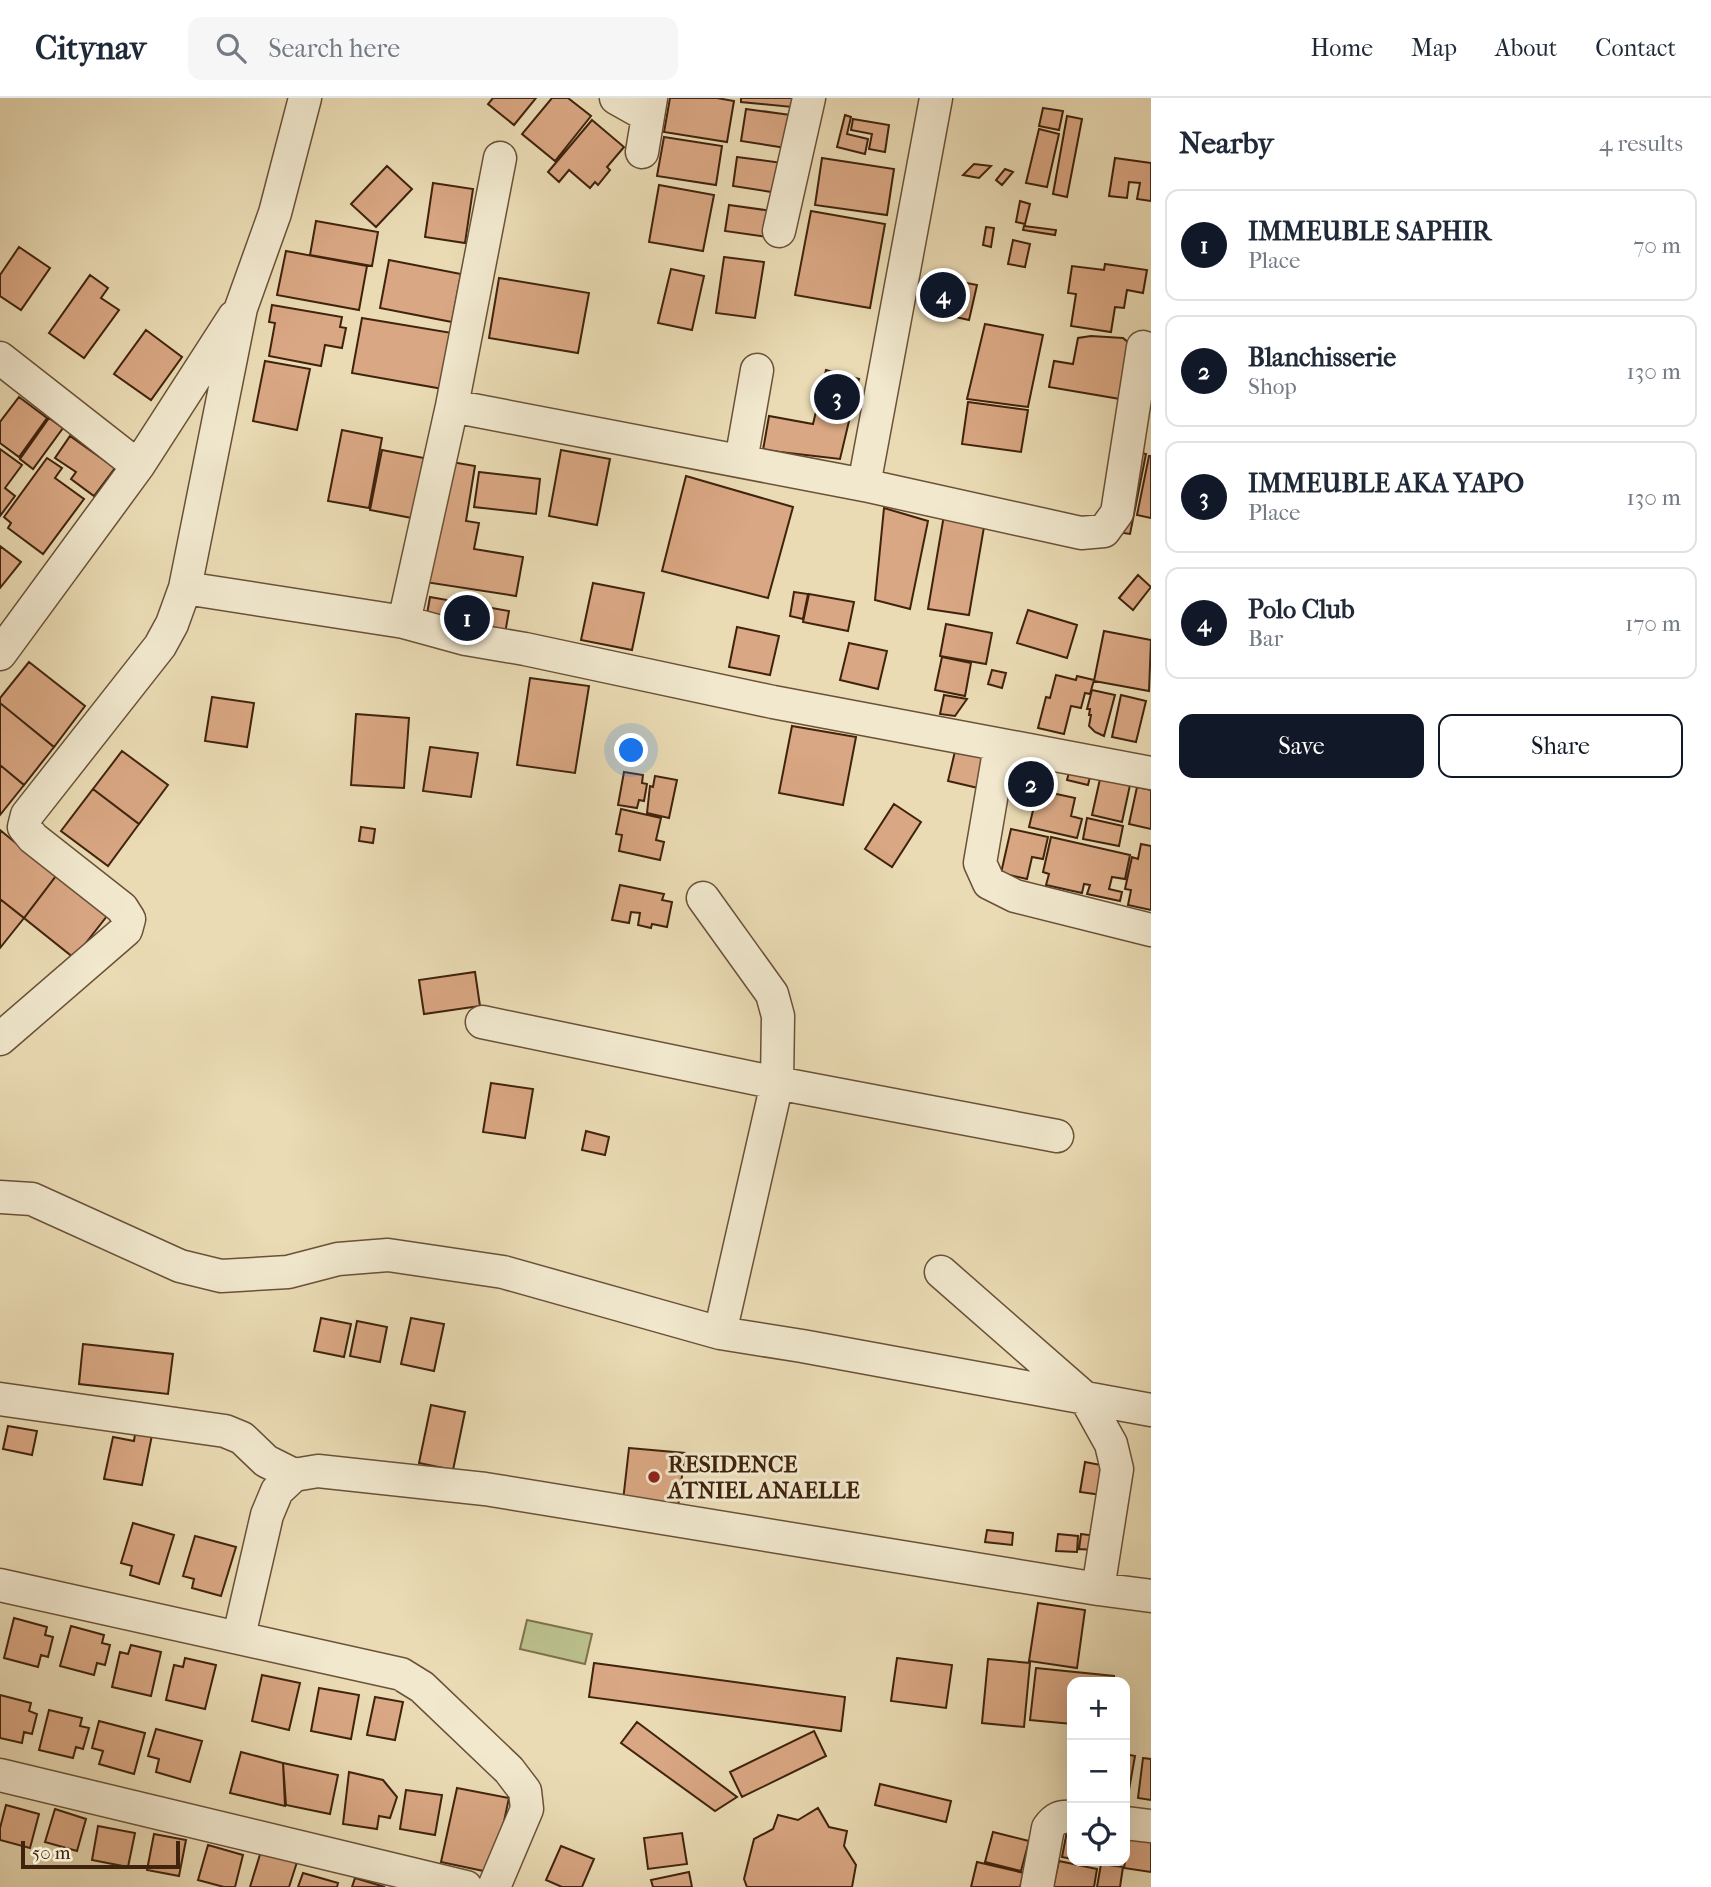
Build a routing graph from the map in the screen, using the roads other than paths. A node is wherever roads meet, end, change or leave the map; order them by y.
1 (305, 98) edge
2 (616, 98) edge
3 (809, 98) edge
4 (936, 98) edge
5 (649, 107) edge
6 (642, 152) dead end
7 (500, 158) dead end
8 (779, 231) dead end
9 (241, 308) junction
10 (1143, 347) dead end
11 (0, 358) edge
12 (757, 370) dead end
13 (452, 406) junction
14 (741, 461) junction
15 (138, 466) junction
16 (864, 485) junction
17 (185, 588) junction
18 (404, 622) junction
19 (0, 654) edge
20 (1000, 746) junction
21 (1151, 773) edge
22 (703, 898) dead end
23 (1151, 930) edge
24 (482, 1022) dead end
25 (0, 1039) edge
26 (777, 1083) junction
27 (1058, 1136) dead end
28 (0, 1197) edge
29 (941, 1272) dead end
30 (720, 1333) junction
31 (0, 1399) edge
32 (1087, 1399) junction
33 (1151, 1410) edge
34 (294, 1475) junction
35 (0, 1585) edge
36 (1098, 1590) junction
37 (1151, 1596) edge
38 (239, 1636) junction
39 (0, 1774) edge
40 (1067, 1816) edge
41 (1130, 1824) edge
42 (1151, 1826) edge
43 (466, 1887) edge
44 (494, 1887) edge
45 (1037, 1887) edge

1 - 9 street
2 - 5 street
3 - 8 street
4 - 16 street
5 - 6 street
7 - 13 street
9 - 15 street
9 - 17 street
10 - 16 street
11 - 15 street
12 - 14 street
13 - 14 street
13 - 18 street
14 - 16 street
15 - 19 street
17 - 18 street
17 - 25 street
18 - 20 street
20 - 21 street
20 - 23 street
22 - 26 street
24 - 26 street
26 - 27 street
26 - 30 street
28 - 30 street
29 - 32 street
30 - 32 street
31 - 34 street
32 - 33 street
32 - 36 street
34 - 36 street
34 - 38 street
35 - 38 street
36 - 37 street
38 - 44 street
39 - 43 street
40 - 45 street
41 - 42 street

